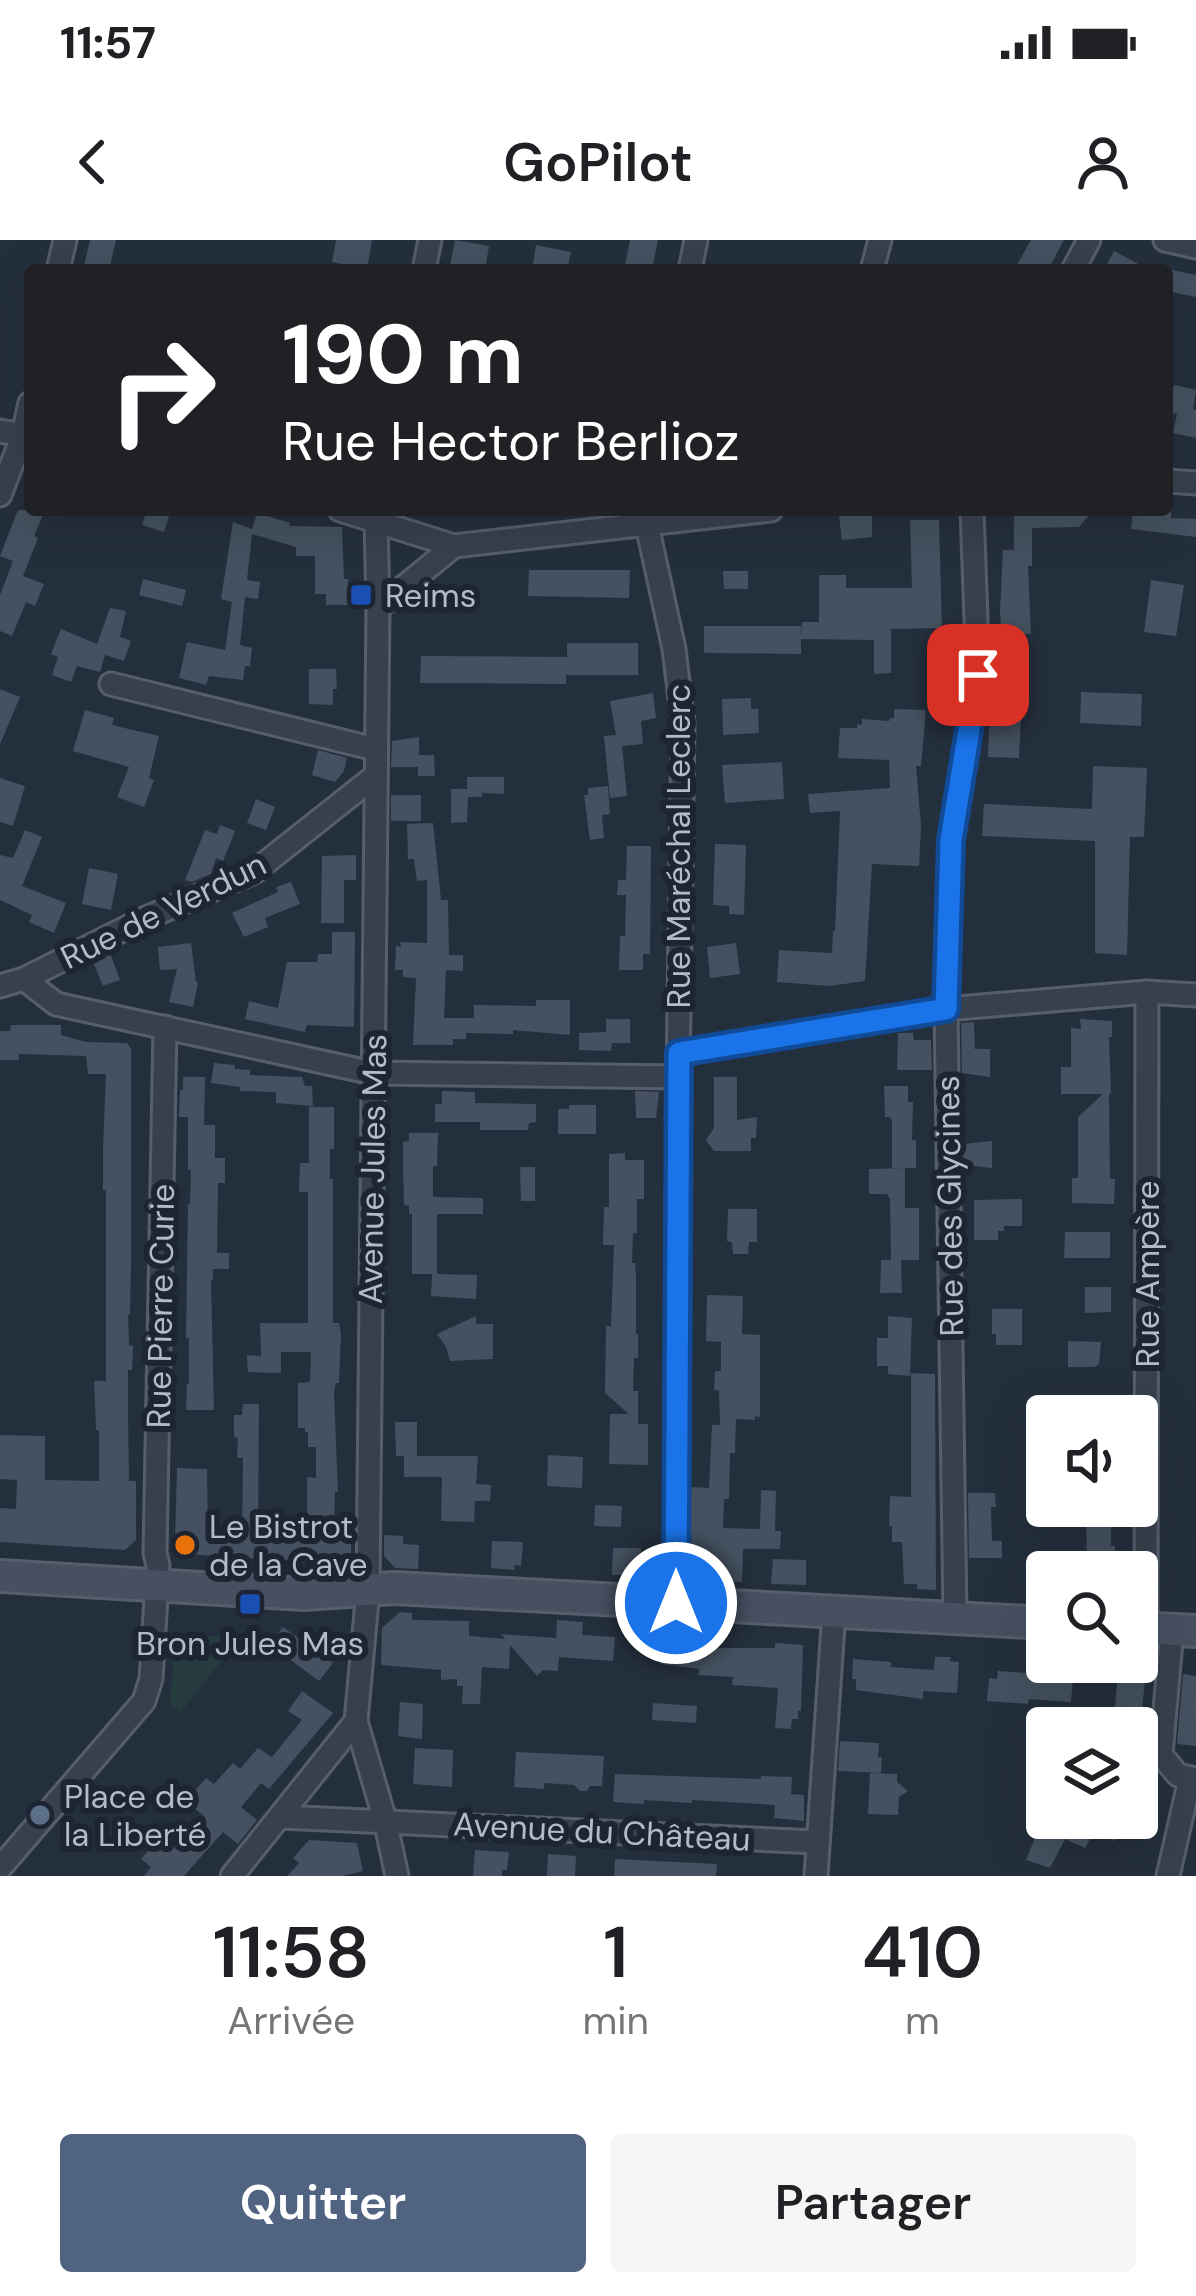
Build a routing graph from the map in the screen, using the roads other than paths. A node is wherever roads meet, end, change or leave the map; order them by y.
1 (1165, 240) edge
2 (1196, 247) edge
3 (24, 442) edge
4 (0, 495) edge
5 (377, 516) edge
6 (972, 516) edge
7 (647, 517) edge
8 (454, 546) junction
9 (378, 608) junction
10 (111, 684) dead end
11 (375, 749) junction
12 (375, 776) junction
13 (24, 979) junction
14 (0, 986) edge
15 (1148, 992) junction
16 (1196, 995) edge
17 (946, 1009) junction
18 (165, 1027) junction
19 (679, 1053) junction
20 (373, 1073) junction
21 (678, 1078) junction
22 (0, 1576) edge
23 (157, 1583) junction
24 (368, 1590) junction
25 (676, 1603) junction
26 (834, 1611) junction
27 (955, 1617) junction
28 (1026, 1622) edge
29 (1163, 1629) edge
30 (356, 1721) junction
31 (1193, 1779) edge
32 (281, 1817) junction
33 (385, 1820) junction
34 (818, 1842) junction
35 (0, 1868) edge
36 (232, 1876) edge
37 (398, 1876) edge
38 (816, 1876) edge
39 (1168, 1876) edge

1 - 2 street
3 - 4 street
5 - 8 street
5 - 9 street, Avenue Jules Mas
6 - 17 street, Rue des Glycines
7 - 8 street
7 - 19 street, Rue Maréchal Leclerc
8 - 9 street
9 - 11 street, Avenue Jules Mas
10 - 11 street
11 - 12 street, Avenue Jules Mas
12 - 13 street, Rue de Verdun
12 - 20 street, Avenue Jules Mas
13 - 14 street, Rue de Verdun
13 - 18 street
15 - 16 street
15 - 17 street
15 - 29 street, Rue Ampère
17 - 19 street
17 - 27 street, Rue des Glycines
18 - 20 street
18 - 23 street, Rue Pierre Curie
19 - 21 street, Rue Maréchal Leclerc
20 - 21 street
20 - 24 street, Avenue Jules Mas
21 - 25 street, Rue Maréchal Leclerc
22 - 23 street
23 - 24 street
23 - 35 street, Rue Pierre Curie
24 - 25 street
24 - 30 street, Avenue Jules Mas
25 - 26 street
26 - 27 street
26 - 34 street
27 - 28 street
29 - 31 street, Rue Ampère
30 - 32 street
30 - 33 street
31 - 39 street
32 - 33 street, Avenue du Château
32 - 36 street
33 - 34 street, Avenue du Château
33 - 37 street
34 - 38 street

